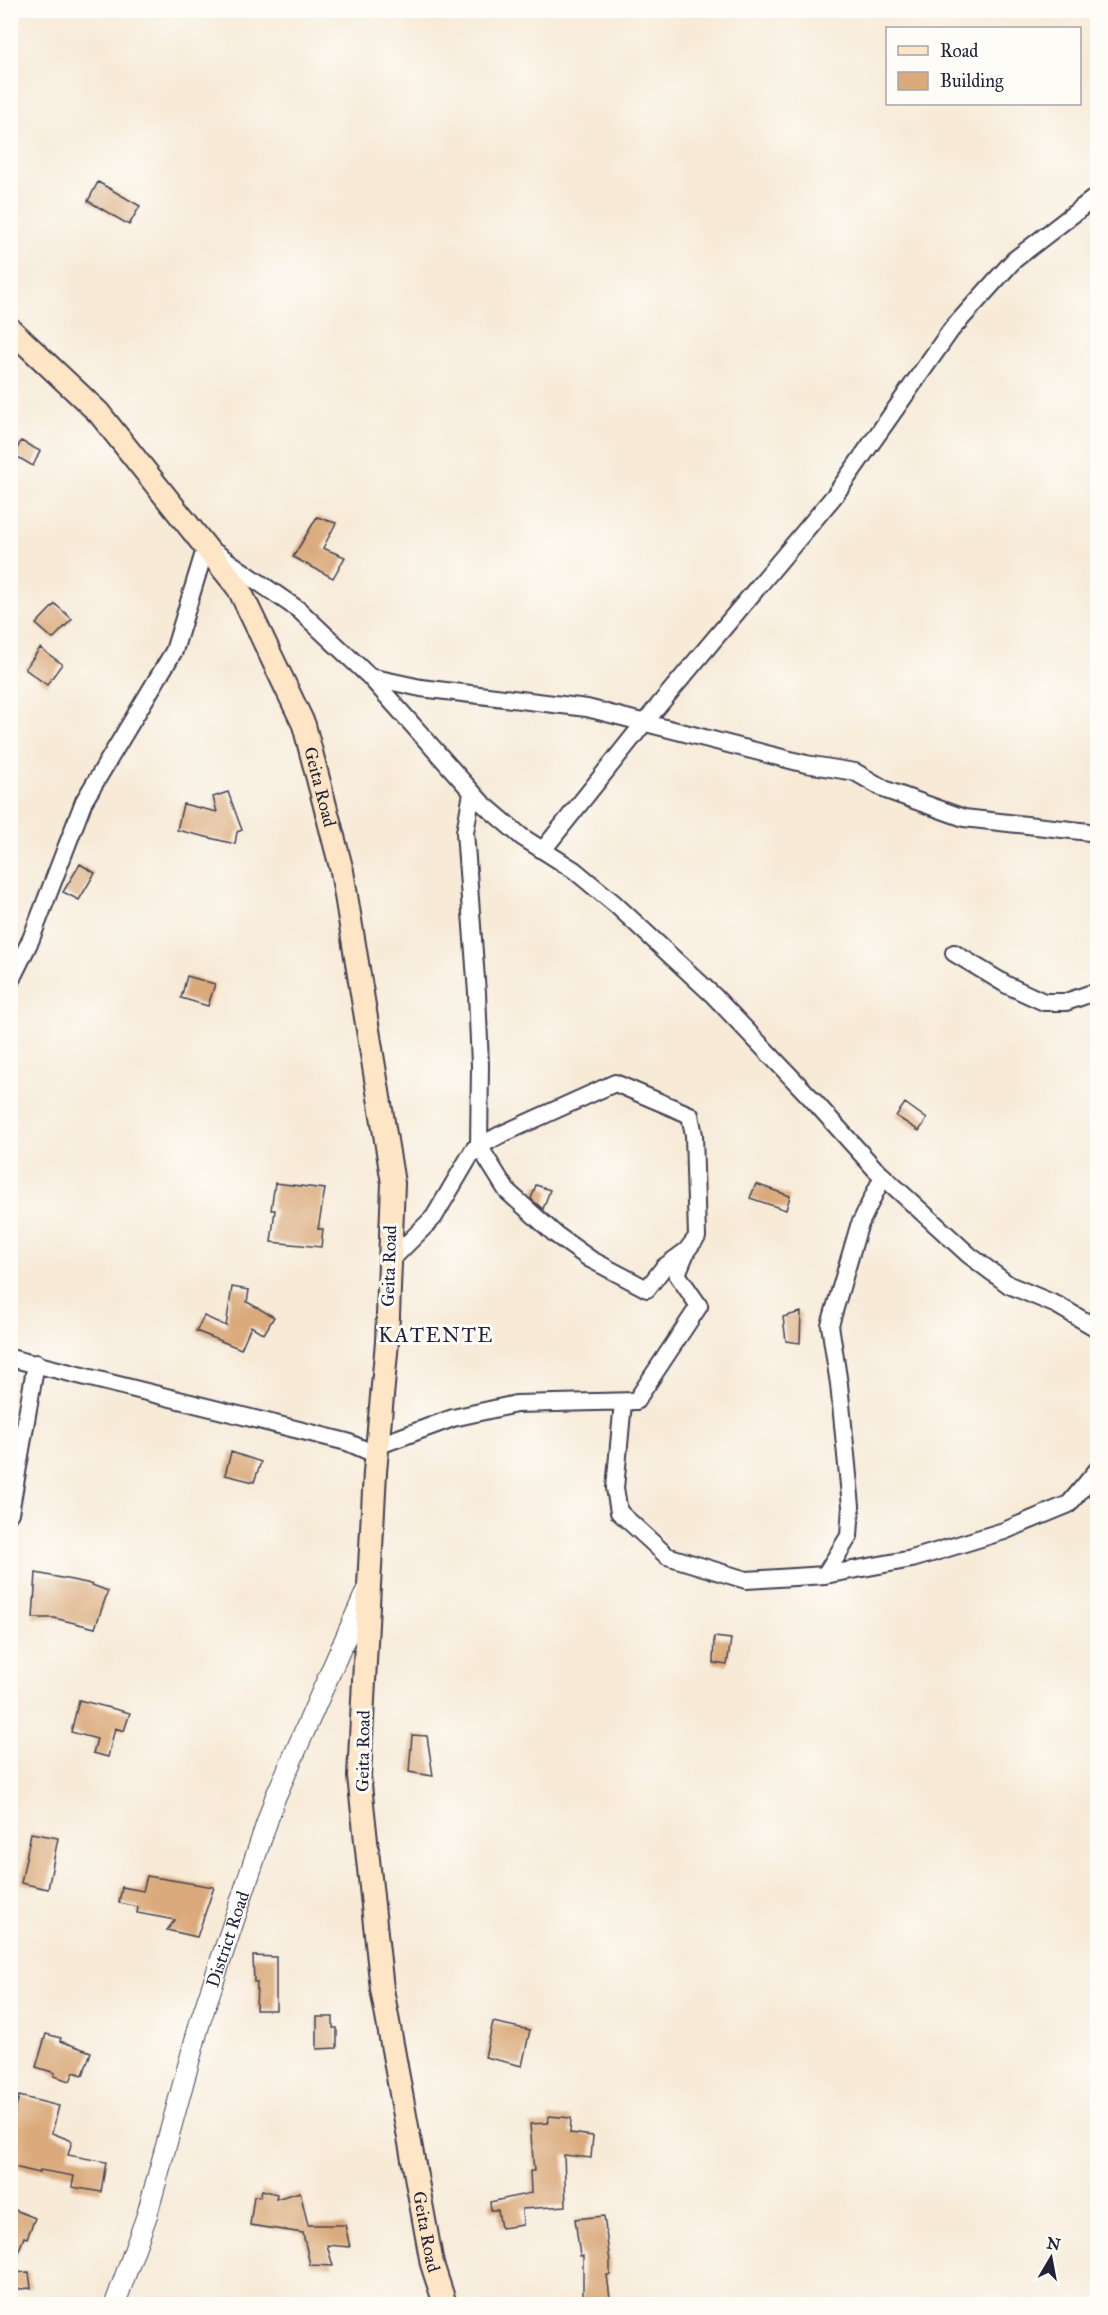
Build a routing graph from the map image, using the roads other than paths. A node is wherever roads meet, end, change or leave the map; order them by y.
1 (1098, 195) edge
2 (10, 329) edge
3 (206, 546) junction
4 (370, 677) junction
5 (644, 723) junction
6 (472, 793) junction
7 (1098, 833) edge
8 (543, 850) junction
9 (954, 953) dead end
10 (10, 982) edge
11 (1098, 997) edge
12 (479, 1146) junction
13 (883, 1176) junction
14 (687, 1250) junction
15 (390, 1261) junction
16 (1098, 1329) edge
17 (10, 1358) edge
18 (36, 1363) junction
19 (623, 1402) junction
20 (377, 1450) junction
21 (1098, 1469) edge
22 (10, 1513) edge
23 (825, 1575) junction
24 (370, 1582) junction
25 (115, 2304) edge
26 (445, 2304) edge

1 - 5 street
2 - 3 main road, Geita Road
3 - 4 street
3 - 10 street
3 - 15 main road, Geita Road
4 - 5 street
4 - 6 street
5 - 7 street
5 - 8 street
6 - 8 street
6 - 12 street
8 - 13 street
9 - 11 street
12 - 14 street
12 - 14 street
12 - 15 street
13 - 16 street
13 - 23 street
14 - 19 street
15 - 20 main road, Geita Road
17 - 18 street
18 - 20 street
18 - 22 street
19 - 20 street
19 - 23 street
20 - 24 main road, Geita Road
21 - 23 street
24 - 25 street, District Road
24 - 26 main road, Geita Road

